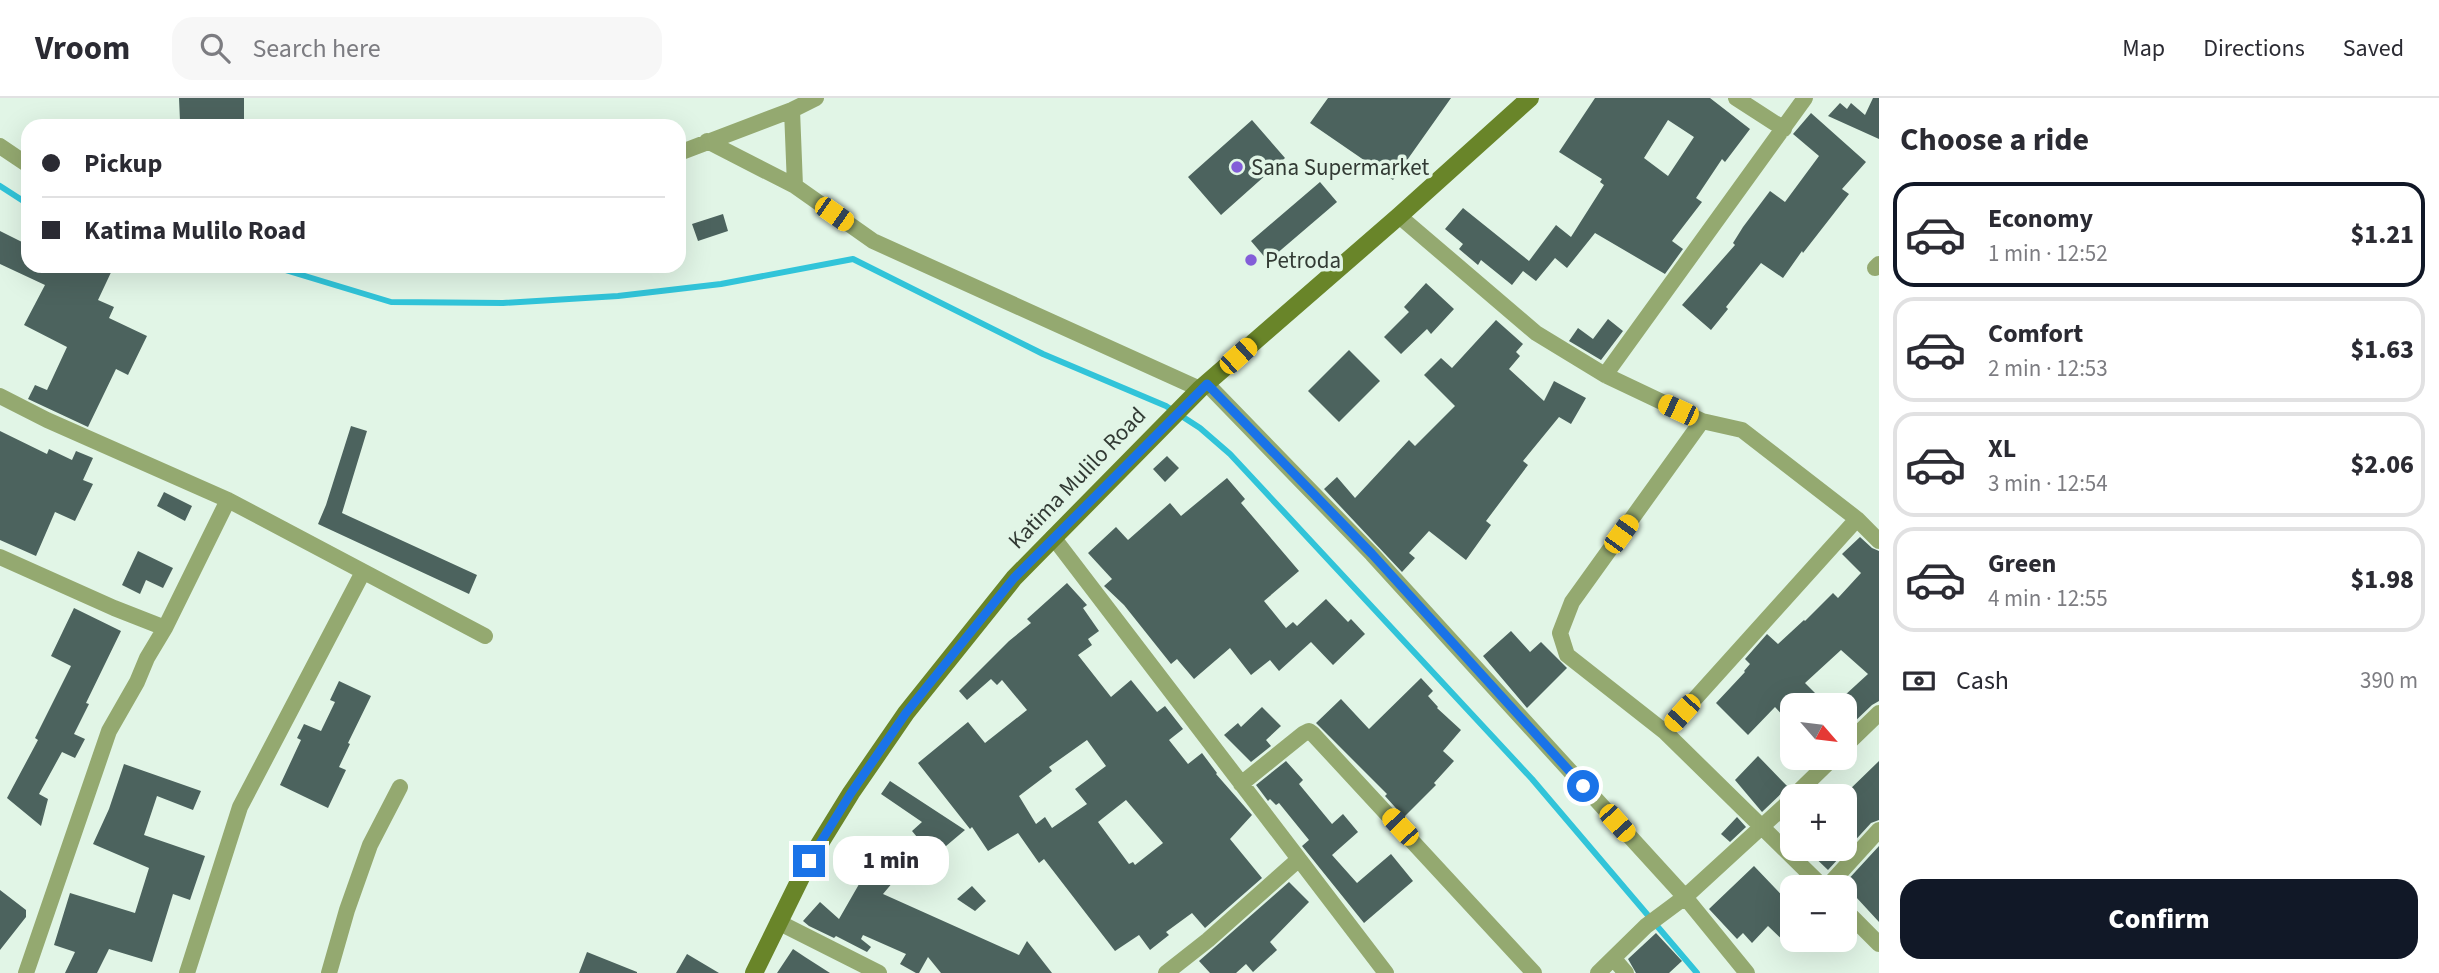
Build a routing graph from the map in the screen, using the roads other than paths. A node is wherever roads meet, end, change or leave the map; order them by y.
1 (816, 98) edge
2 (1530, 98) edge
3 (1736, 98) edge
4 (1805, 98) edge
5 (792, 110) junction
6 (1784, 129) junction
7 (707, 141) junction
8 (0, 146) edge
9 (686, 150) edge
10 (21, 161) edge
11 (795, 186) junction
12 (1399, 216) junction
13 (1605, 376) junction
14 (1203, 386) junction
15 (0, 396) edge
16 (1702, 421) junction
17 (228, 500) junction
18 (1857, 519) junction
19 (1053, 537) junction
20 (1879, 541) edge
21 (0, 557) edge
22 (363, 572) junction
23 (165, 628) junction
24 (485, 636) dead end
25 (1879, 713) edge
26 (1665, 732) junction
27 (1857, 734) edge
28 (1821, 770) edge
29 (1241, 784) junction
30 (1806, 784) edge
31 (400, 787) dead end
32 (1780, 810) edge
33 (1762, 828) junction
34 (1879, 830) edge
35 (1299, 859) junction
36 (1812, 875) edge
37 (1836, 875) edge
38 (1685, 897) junction
39 (778, 922) junction
40 (1857, 922) edge
41 (1879, 944) edge
42 (1614, 959) junction
43 (26, 973) edge
44 (187, 973) edge
45 (329, 973) edge
46 (754, 973) edge
47 (879, 973) edge
48 (1166, 973) edge
49 (1386, 973) edge
50 (1534, 973) edge
51 (1598, 973) edge
52 (1626, 973) edge
53 (1747, 973) edge

1 - 5 street
2 - 12 main road, Katima Mulilo Road
3 - 6 street
4 - 6 street
5 - 7 street
5 - 11 street
6 - 13 street
7 - 9 street
7 - 11 street
8 - 10 street
11 - 14 street
12 - 13 street
12 - 14 main road, Katima Mulilo Road
13 - 16 street
14 - 19 main road, Katima Mulilo Road
14 - 38 street
15 - 17 street
16 - 18 street
16 - 26 street
17 - 22 street
17 - 23 street
18 - 20 street
18 - 26 street
19 - 29 street
19 - 39 main road, Katima Mulilo Road
21 - 23 street
22 - 24 street
22 - 44 street
23 - 43 street
25 - 27 street
26 - 33 street
28 - 30 street
29 - 35 street
29 - 50 street
31 - 45 street
32 - 33 street
33 - 36 street
33 - 38 street
34 - 37 street
35 - 48 street
35 - 49 street
38 - 42 street
38 - 53 street
39 - 46 main road, Katima Mulilo Road
39 - 47 street
40 - 41 street
42 - 51 street
42 - 52 street

